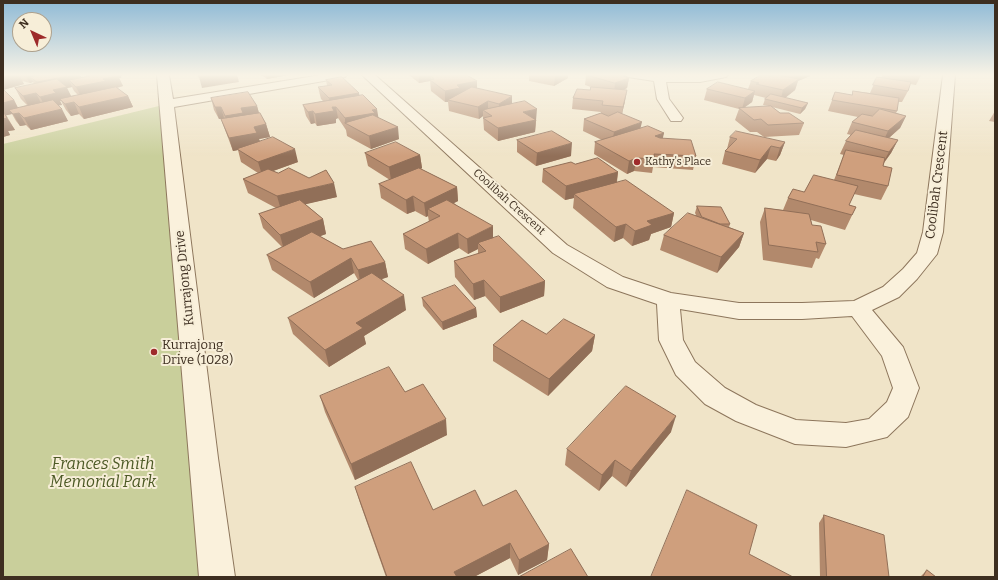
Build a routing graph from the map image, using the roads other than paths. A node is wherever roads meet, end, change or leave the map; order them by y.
1 (179, 102) edge
2 (398, 102) edge
3 (665, 102) edge
4 (946, 102) edge
5 (167, 104) joint
6 (676, 118) dead end
7 (668, 300) junction
8 (858, 308) junction
9 (217, 577) edge

1 - 5 street
2 - 7 street, Coolibah Crescent
3 - 6 street
4 - 8 street, Coolibah Crescent
5 - 9 street, Kurrajong Drive
7 - 8 street, Coolibah Crescent
7 - 8 street

